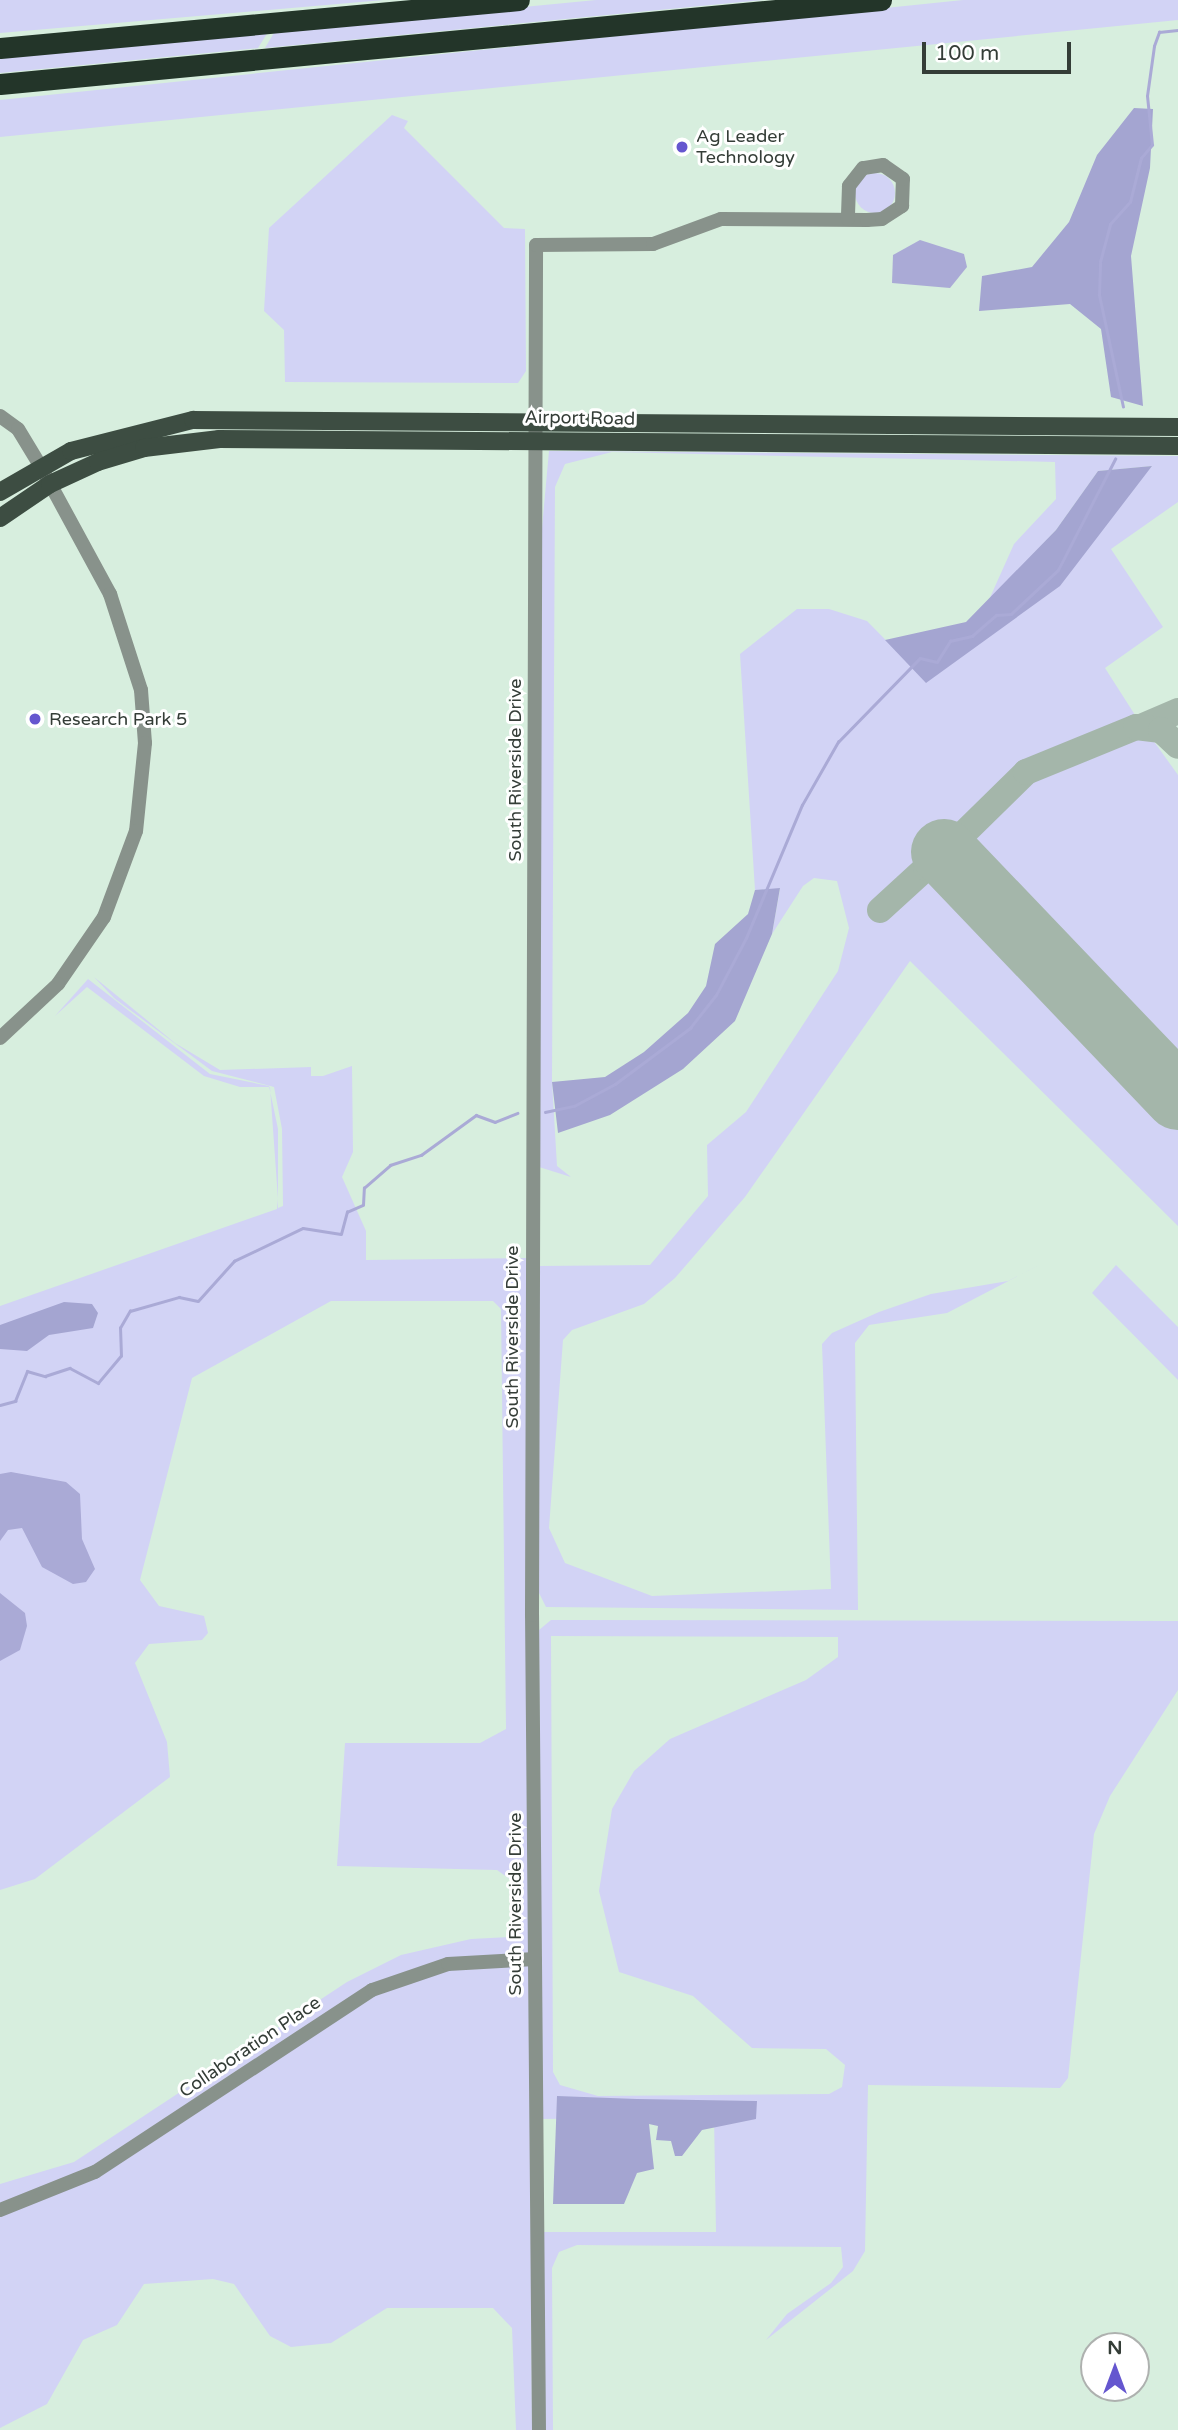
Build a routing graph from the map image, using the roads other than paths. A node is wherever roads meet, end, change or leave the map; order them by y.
1 (519, 0) edge
2 (881, 0) edge
3 (0, 41) edge
4 (32, 45) junction
5 (0, 48) edge
6 (87, 76) junction
7 (0, 84) edge
8 (0, 90) edge
9 (848, 219) junction
10 (0, 416) edge
11 (535, 418) junction
12 (1178, 426) edge
13 (536, 438) junction
14 (1178, 446) edge
15 (41, 467) junction
16 (50, 484) junction
17 (0, 492) edge
18 (0, 518) edge
19 (0, 1038) edge
20 (535, 1959) junction
21 (0, 2210) edge
22 (539, 2430) edge

1 - 4 highway
2 - 6 highway
3 - 4 highway
4 - 5 highway
6 - 7 highway
6 - 8 highway
9 - 9 street
9 - 11 street, South Riverside Drive
10 - 15 street
11 - 12 main road, Airport Road
11 - 13 street, South Riverside Drive
11 - 15 main road, Airport Road
13 - 14 main road, Airport Road
13 - 16 main road, Airport Road
13 - 20 street, South Riverside Drive
15 - 16 street
15 - 17 main road, Airport Road
16 - 18 main road, Airport Road
16 - 19 street
20 - 21 street, Collaboration Place
20 - 22 street, South Riverside Drive

